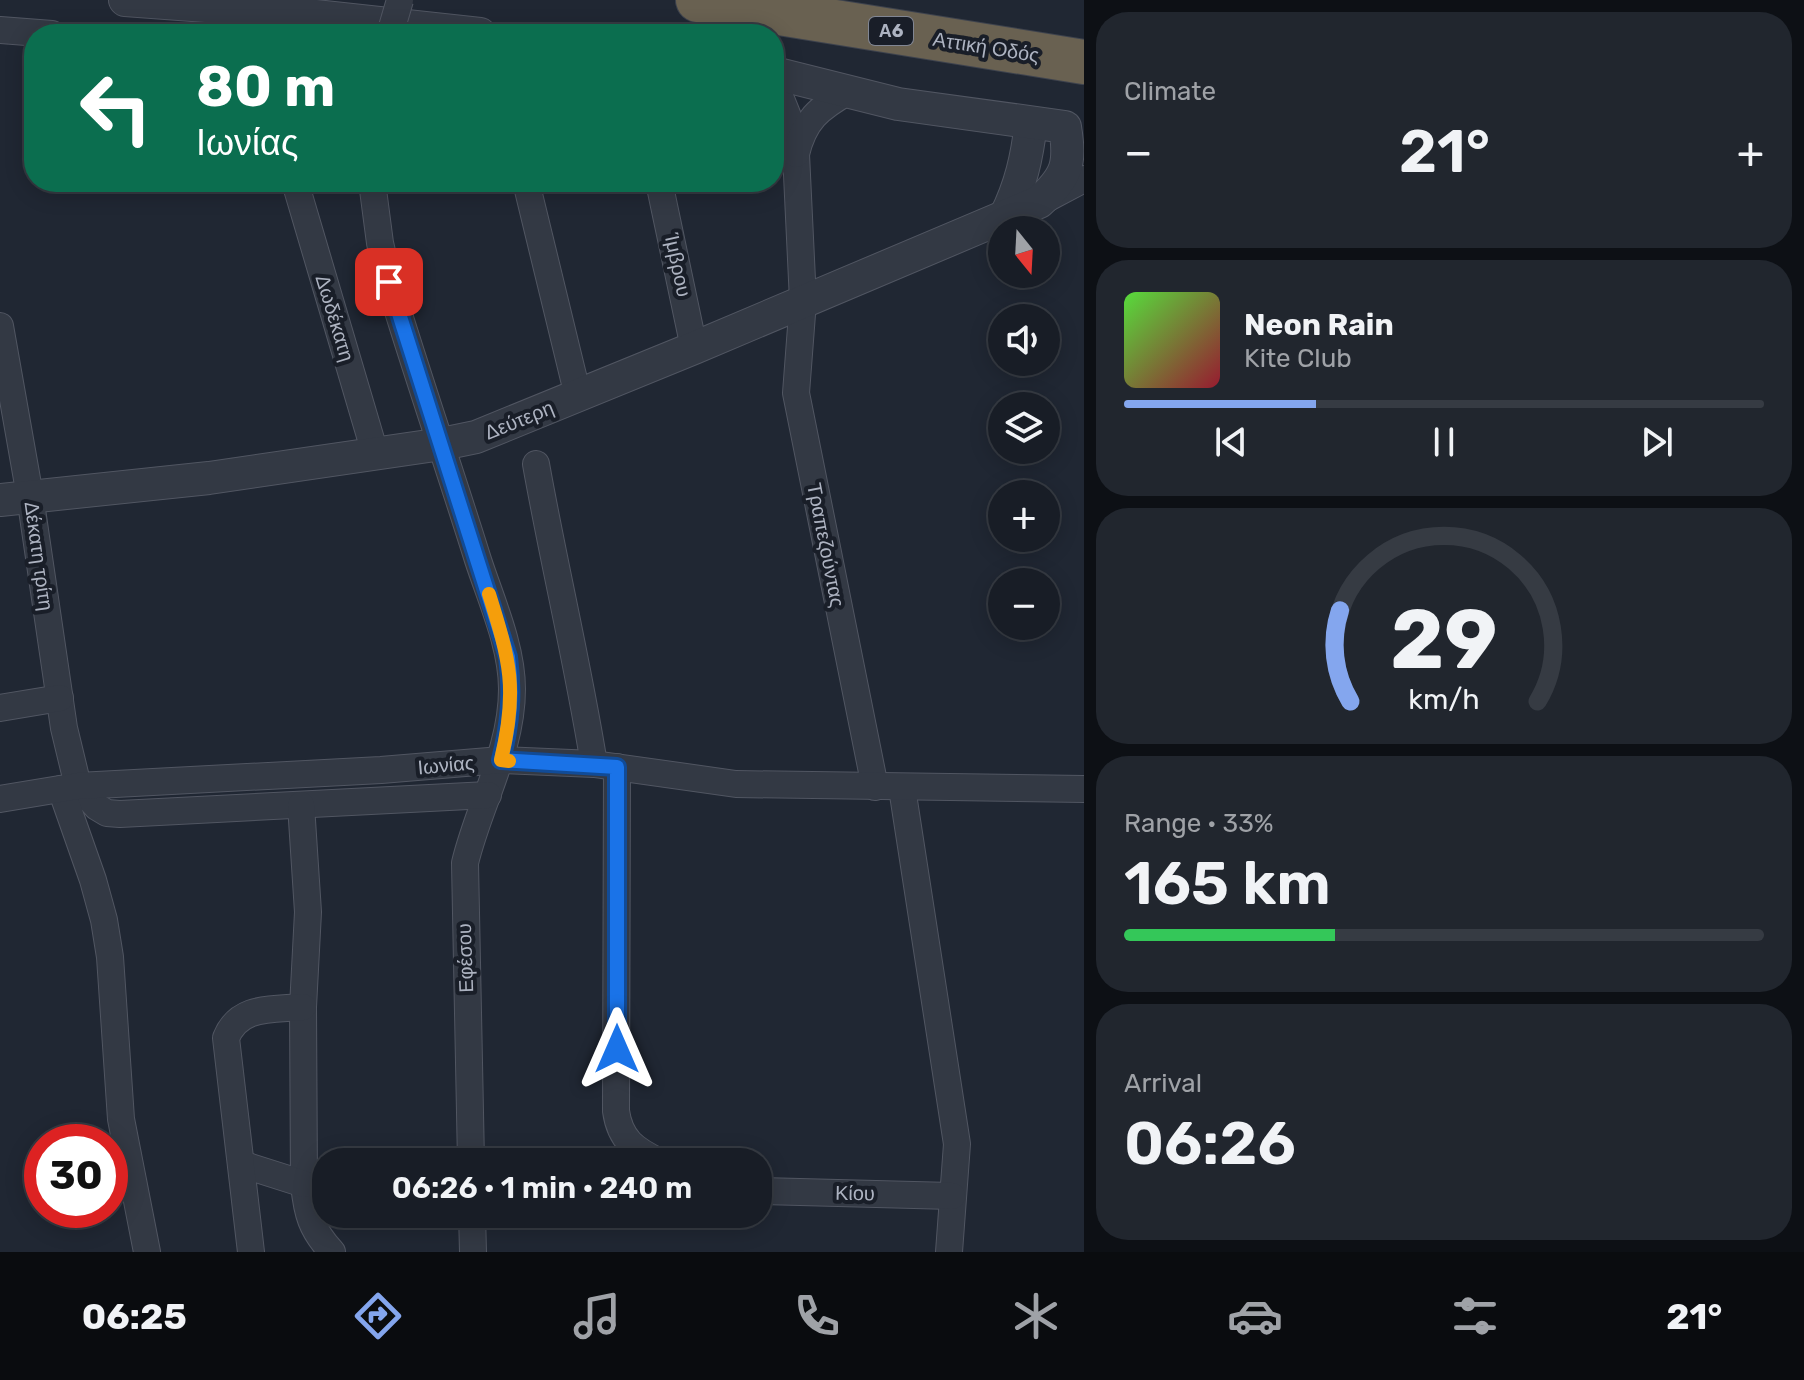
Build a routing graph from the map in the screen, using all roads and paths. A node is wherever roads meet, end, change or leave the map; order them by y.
1 (125, 0) edge
2 (400, 0) edge
3 (698, 0) edge
4 (259, 22) edge
5 (296, 24) edge
6 (393, 24) edge
7 (0, 30) edge
8 (24, 32) edge
9 (1084, 62) edge
10 (784, 75) edge
11 (849, 91) junction
12 (784, 106) edge
13 (1031, 123) junction
14 (1074, 128) edge
15 (796, 154) junction
16 (1084, 179) edge
17 (298, 192) edge
18 (373, 192) edge
19 (528, 192) edge
20 (661, 192) edge
21 (1039, 202) junction
22 (1006, 216) edge
23 (1007, 216) edge
24 (988, 224) edge
25 (803, 301) junction
26 (0, 326) edge
27 (694, 348) junction
28 (578, 396) junction
29 (8, 424) edge
30 (442, 444) junction
31 (375, 453) junction
32 (536, 464) dead end
33 (15, 498) edge
34 (60, 698) junction
35 (0, 708) edge
36 (501, 760) junction
37 (606, 766) junction
38 (69, 787) junction
39 (875, 787) junction
40 (902, 788) junction
41 (1084, 789) edge
42 (488, 795) junction
43 (0, 799) edge
44 (301, 805) junction
45 (303, 1007) junction
46 (471, 1148) edge
47 (633, 1148) edge
48 (241, 1164) junction
49 (304, 1184) junction
50 (772, 1191) edge
51 (952, 1196) junction
52 (472, 1228) edge
53 (147, 1252) edge
54 (251, 1252) edge
55 (332, 1252) edge
56 (473, 1252) edge
57 (949, 1252) edge

1 - 4 street
2 - 6 street, bridge
3 - 9 highway, Αττική Οδός / Α6
4 - 5 street
7 - 8 street
10 - 11 street
11 - 13 street
11 - 15 street
12 - 15 street, Τραπεζούντας
13 - 14 street
13 - 22 street
14 - 21 street, Δεύτερη
15 - 25 street, Τραπεζούντας
16 - 21 street
17 - 31 street, Δωδέκατη
18 - 30 street, Εφέσου
19 - 28 street
20 - 27 street, Ίμβρου
21 - 23 street, Δεύτερη
24 - 25 street, Δεύτερη
25 - 27 street, Δεύτερη
25 - 39 street, Τραπεζούντας
26 - 29 street, Δέκατη τρίτη
27 - 28 street, Δεύτερη
28 - 30 street, Δεύτερη
29 - 33 street, Δέκατη τρίτη
30 - 31 street, Δεύτερη
30 - 36 street, Εφέσου
31 - 33 street, Δεύτερη
32 - 37 street
33 - 34 street, Δέκατη τρίτη
34 - 35 street
34 - 38 street, Δέκατη τρίτη
36 - 37 street, Ιωνίας
36 - 38 street, Ιωνίας
36 - 42 street, Εφέσου
37 - 39 street, Ιωνίας
37 - 47 street
38 - 43 street, Ιωνίας
38 - 44 street
38 - 53 street, Δέκατη τρίτη
39 - 40 street, Ιωνίας
40 - 41 street, Ιωνίας
40 - 51 street
42 - 44 street
42 - 46 street, Εφέσου
44 - 45 street
45 - 48 street
45 - 49 street
48 - 49 street
48 - 54 street
49 - 55 street
50 - 51 street, Κίου
51 - 57 street
52 - 56 street

